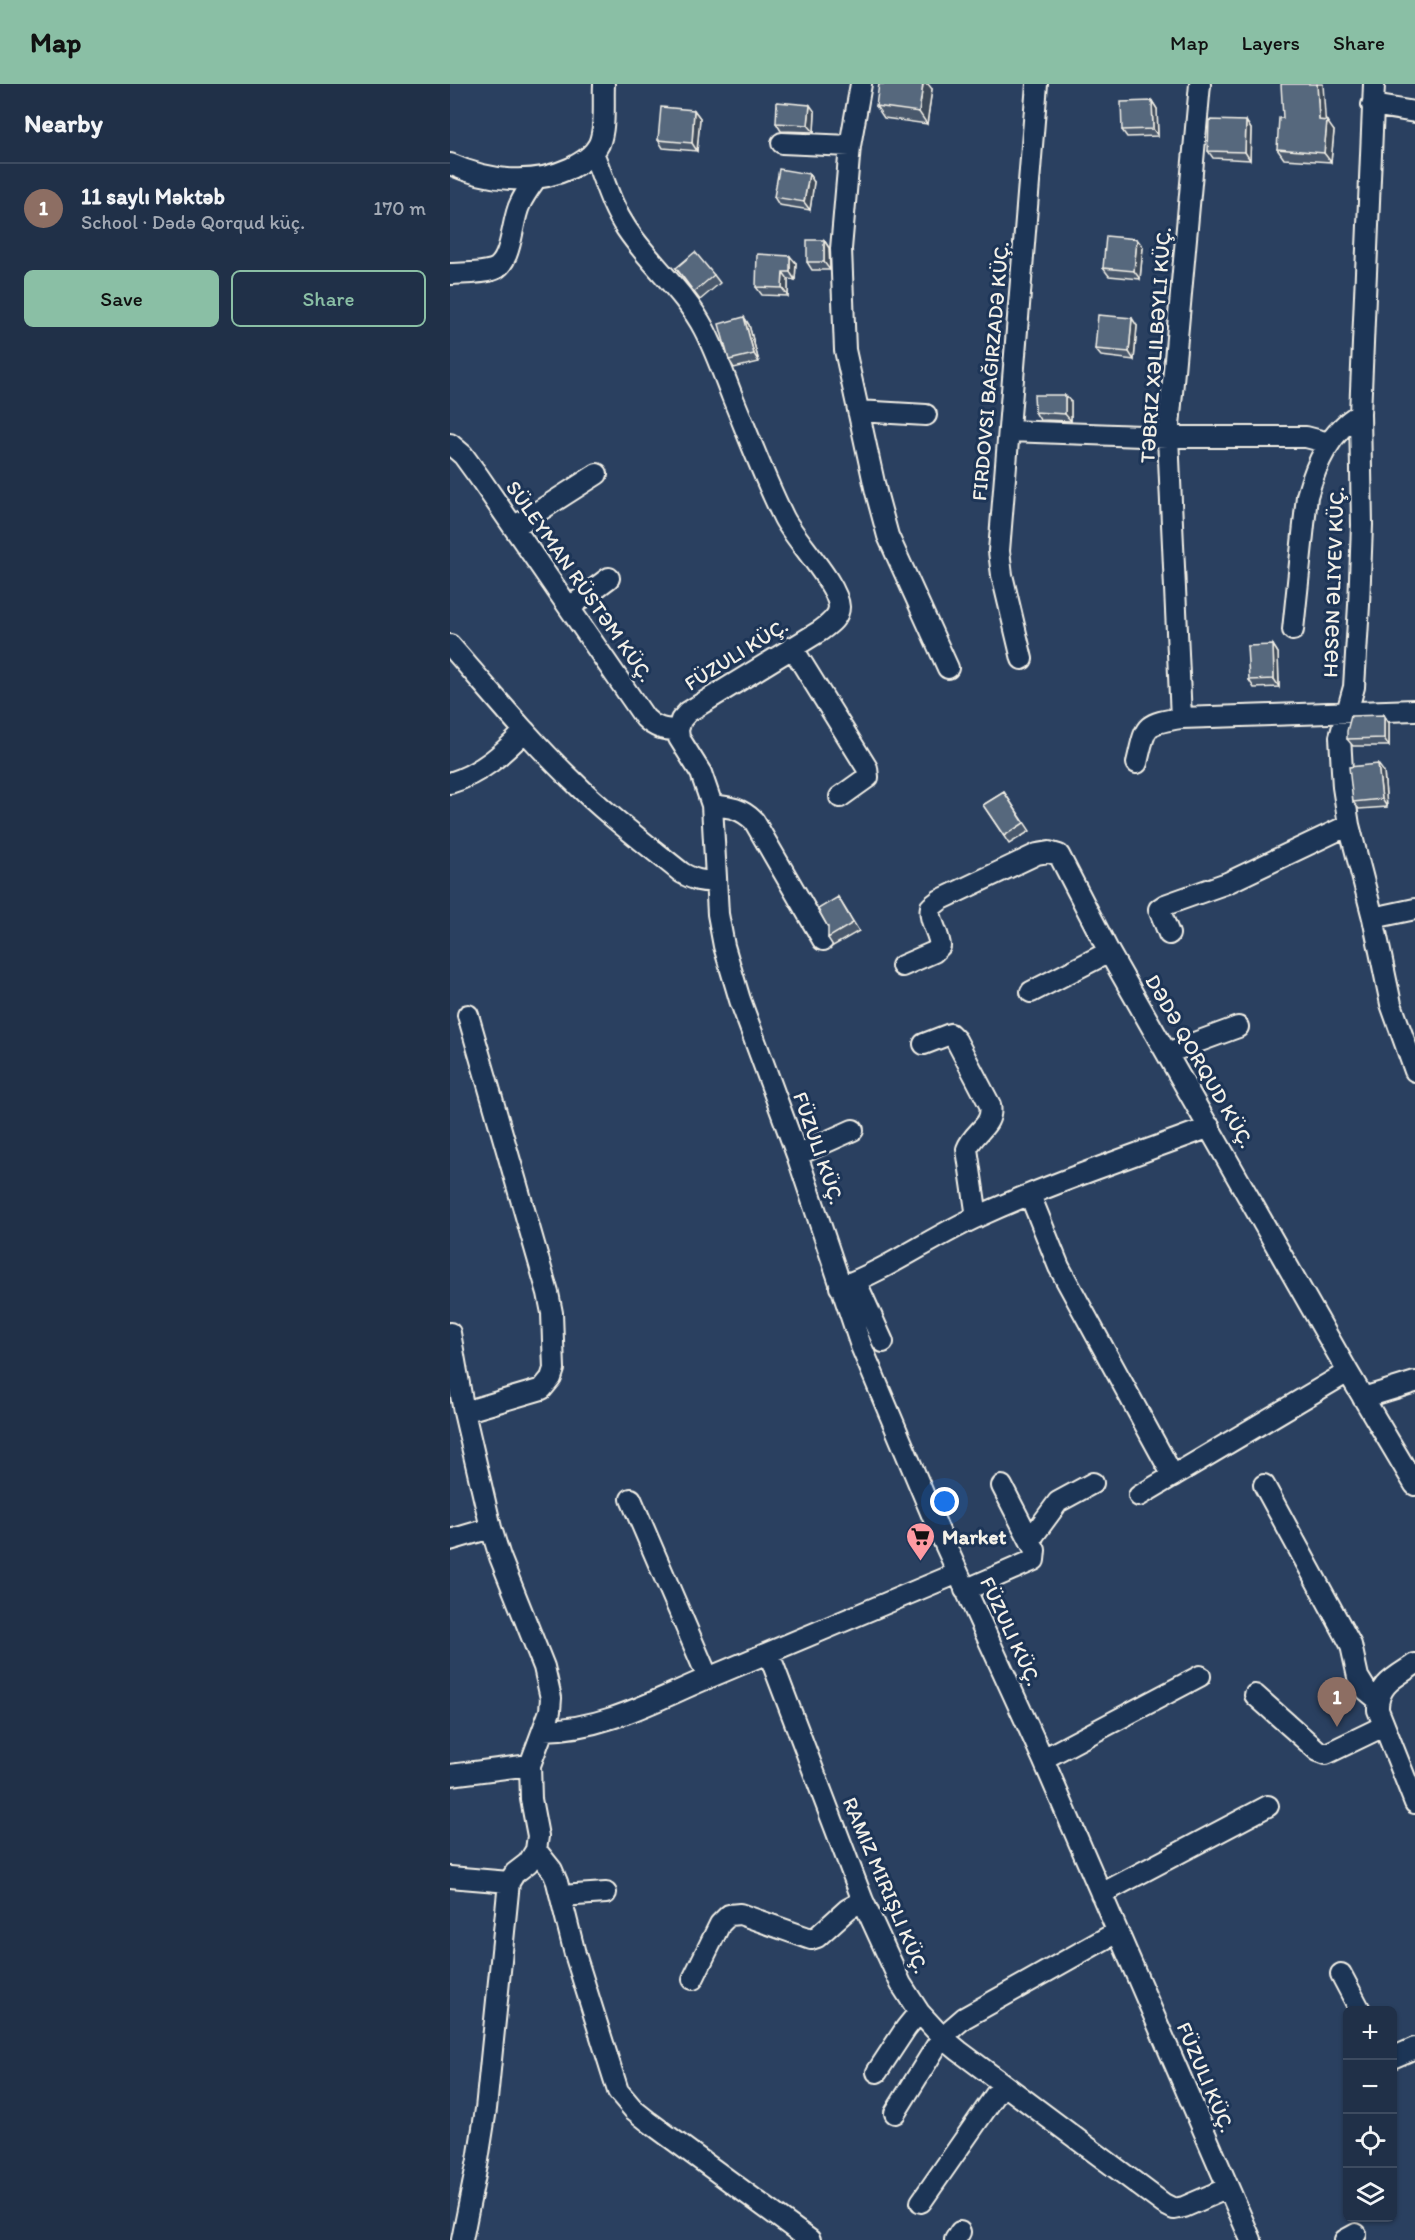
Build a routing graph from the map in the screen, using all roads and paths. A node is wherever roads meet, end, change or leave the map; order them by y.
1 (604, 84) edge
2 (861, 84) edge
3 (1037, 84) edge
4 (1200, 84) edge
5 (1374, 84) edge
6 (1372, 105) junction
7 (1415, 111) edge
8 (782, 143) dead end
9 (850, 146) junction
10 (593, 153) junction
11 (450, 164) edge
12 (535, 180) junction
13 (450, 274) edge
14 (858, 411) junction
15 (1360, 414) junction
16 (926, 415) dead end
17 (1009, 431) junction
18 (1168, 437) junction
19 (1329, 443) junction
20 (450, 444) edge
21 (597, 474) dead end
22 (514, 527) junction
23 (609, 578) dead end
24 (570, 608) junction
25 (1293, 630) dead end
26 (450, 645) edge
27 (792, 647) junction
28 (1022, 659) dead end
29 (948, 668) dead end
30 (1415, 710) edge
31 (1347, 712) junction
32 (1181, 718) junction
33 (678, 730) junction
34 (525, 731) junction
35 (1137, 763) dead end
36 (450, 783) edge
37 (840, 797) dead end
38 (712, 805) junction
39 (1349, 825) junction
40 (716, 881) junction
41 (1415, 909) edge
42 (1373, 918) junction
43 (1169, 934) dead end
44 (823, 940) dead end
45 (1110, 952) junction
46 (902, 966) dead end
47 (1031, 992) dead end
48 (468, 1015) dead end
49 (1238, 1027) dead end
50 (924, 1044) dead end
51 (1167, 1053) junction
52 (1415, 1071) edge
53 (1210, 1127) junction
54 (853, 1130) dead end
55 (797, 1155) junction
56 (1030, 1195) junction
57 (977, 1217) junction
58 (848, 1284) junction
59 (450, 1333) edge
60 (884, 1342) dead end
61 (1348, 1372) junction
62 (1415, 1382) edge
63 (1363, 1398) junction
64 (464, 1412) junction
65 (1173, 1476) junction
66 (1094, 1483) dead end
67 (1264, 1485) dead end
68 (1415, 1485) edge
69 (1002, 1486) dead end
70 (1139, 1496) dead end
71 (631, 1499) dead end
72 (491, 1528) junction
73 (450, 1540) edge
74 (1030, 1540) junction
75 (961, 1581) junction
76 (769, 1654) junction
77 (1415, 1664) edge
78 (1200, 1676) dead end
79 (708, 1678) junction
80 (1255, 1695) dead end
81 (1377, 1699) junction
82 (1384, 1726) junction
83 (544, 1730) junction
84 (1043, 1760) junction
85 (530, 1765) junction
86 (450, 1775) edge
87 (1415, 1803) edge
88 (1268, 1806) dead end
89 (536, 1850) junction
90 (450, 1877) edge
91 (509, 1882) junction
92 (606, 1893) dead end
93 (1101, 1894) junction
94 (561, 1896) junction
95 (863, 1901) junction
96 (1117, 1932) junction
97 (1341, 1974) dead end
98 (693, 1979) dead end
99 (1358, 2006) edge
100 (919, 2012) junction
101 (942, 2037) junction
102 (1415, 2048) edge
103 (1397, 2056) edge
104 (877, 2072) dead end
105 (1003, 2084) junction
106 (895, 2113) dead end
107 (1228, 2188) junction
108 (921, 2202) dead end
109 (462, 2240) edge
110 (810, 2240) edge
111 (1251, 2240) edge

1 - 10 street
2 - 9 street
3 - 17 street
4 - 18 street, TƏBRIZ XƏLILBƏYLI KÜÇ.
5 - 6 street, HƏSƏN ƏLIYEV KÜÇ.
6 - 7 street
6 - 15 street, HƏSƏN ƏLIYEV KÜÇ.
8 - 9 street
9 - 14 street
10 - 12 street
10 - 27 street, FÜZULI KÜÇ.
11 - 12 street
12 - 13 street
14 - 16 street
14 - 29 street
15 - 19 street
15 - 31 street, HƏSƏN ƏLIYEV KÜÇ.
17 - 18 street
17 - 28 street
18 - 19 street
18 - 32 street, TƏBRIZ XƏLILBƏYLI KÜÇ.
19 - 25 street
20 - 22 street, SÜLEYMAN RÜSTƏM KÜÇ.
21 - 22 street
22 - 24 street, SÜLEYMAN RÜSTƏM KÜÇ.
23 - 24 street
24 - 33 street, SÜLEYMAN RÜSTƏM KÜÇ.
26 - 34 street
27 - 33 street, FÜZULI KÜÇ.
27 - 37 street
30 - 31 street
31 - 32 street
31 - 39 street, HƏSƏN ƏLIYEV KÜÇ.
32 - 35 street
33 - 38 street, FÜZULI KÜÇ.
34 - 36 street
34 - 40 street
38 - 40 street, FÜZULI KÜÇ.
38 - 44 street
39 - 42 street, HƏSƏN ƏLIYEV KÜÇ.
39 - 43 street
40 - 55 street, FÜZULI KÜÇ.
41 - 42 street
42 - 52 street, HƏSƏN ƏLIYEV KÜÇ.
45 - 46 street, DƏDƏ QORQUD KÜÇ.
45 - 47 street
45 - 51 street, DƏDƏ QORQUD KÜÇ.
48 - 64 street
49 - 51 street
50 - 57 street
51 - 53 street, DƏDƏ QORQUD KÜÇ.
53 - 56 street
53 - 61 street, DƏDƏ QORQUD KÜÇ.
54 - 55 street
55 - 58 street, FÜZULI KÜÇ.
56 - 57 street
56 - 65 street
57 - 58 street
58 - 60 street
58 - 75 street, FÜZULI KÜÇ.
59 - 64 street
61 - 63 street, DƏDƏ QORQUD KÜÇ.
61 - 65 street
62 - 63 street
63 - 68 street, DƏDƏ QORQUD KÜÇ.
64 - 72 street
65 - 70 street
66 - 74 street
67 - 81 street
69 - 74 street
71 - 79 street
72 - 73 street
72 - 83 street
74 - 75 street
75 - 76 street
75 - 84 street, FÜZULI KÜÇ.
76 - 79 street
76 - 95 street, RAMIZ MIRIŞLI KÜÇ.
77 - 81 street
78 - 84 street
79 - 83 street
80 - 82 street
81 - 82 street
82 - 87 street
83 - 85 street
84 - 93 street, FÜZULI KÜÇ.
85 - 86 street
85 - 89 street
88 - 93 street
89 - 91 street
89 - 94 street
90 - 91 street
91 - 109 street
92 - 94 street
93 - 96 street, FÜZULI KÜÇ.
94 - 110 street
95 - 98 street
95 - 100 street, RAMIZ MIRIŞLI KÜÇ.
96 - 101 street
96 - 107 street, FÜZULI KÜÇ.
97 - 99 street
100 - 101 street, RAMIZ MIRIŞLI KÜÇ.
100 - 104 street
101 - 105 street, RAMIZ MIRIŞLI KÜÇ.
101 - 106 street
102 - 103 street
105 - 107 street, RAMIZ MIRIŞLI KÜÇ.
105 - 108 street
107 - 111 street, FÜZULI KÜÇ.

